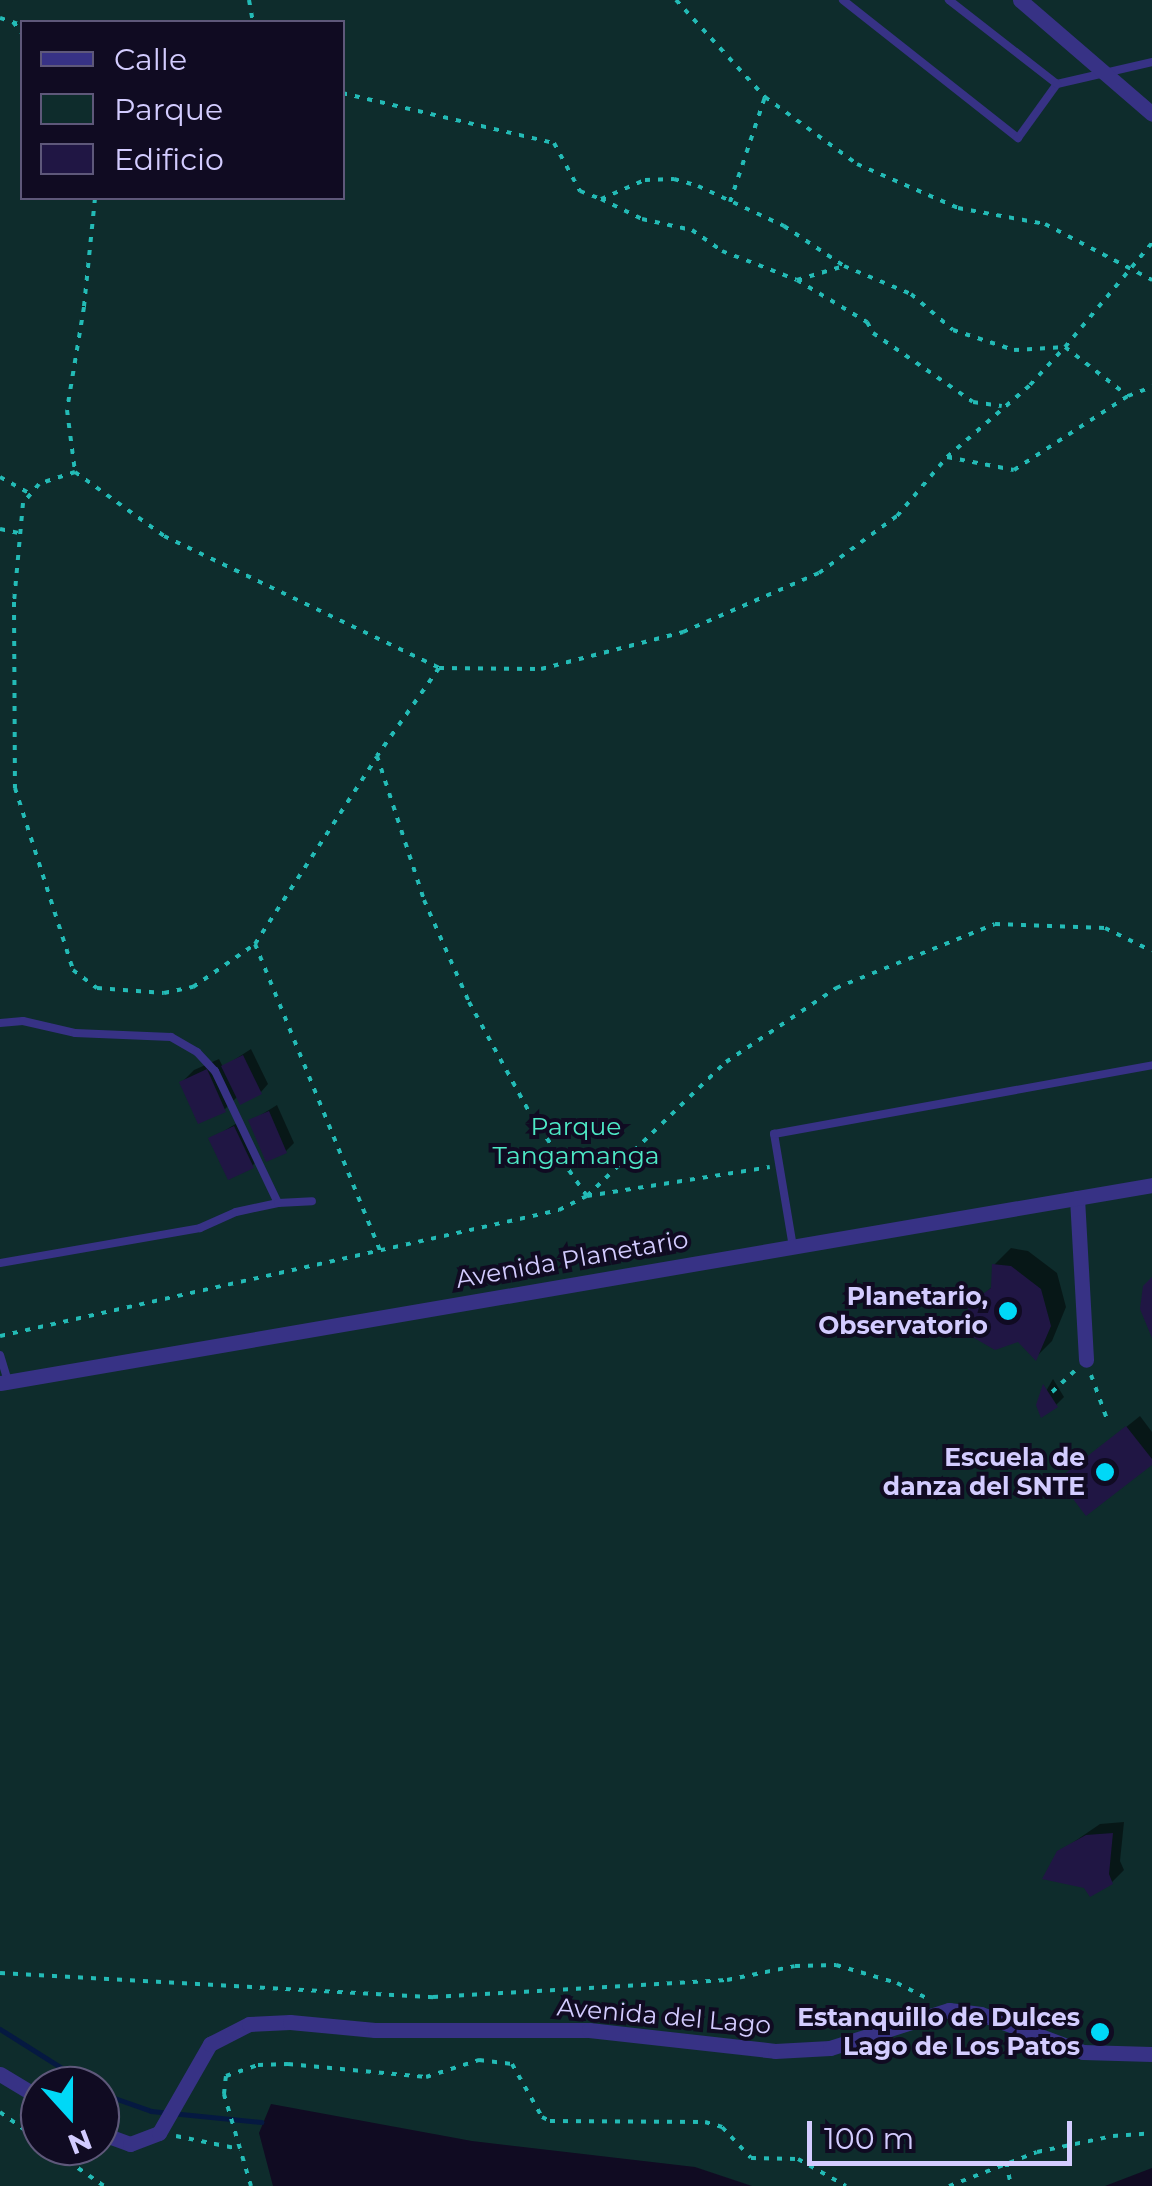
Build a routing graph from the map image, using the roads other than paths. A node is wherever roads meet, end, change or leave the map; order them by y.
1 (843, 0) edge
2 (949, 0) edge
3 (1020, 0) edge
4 (1152, 62) edge
5 (1102, 72) junction
6 (1057, 84) junction
7 (1152, 114) edge
8 (0, 1023) edge
9 (1152, 1065) edge
10 (1152, 1185) edge
11 (1077, 1198) junction
12 (312, 1201) dead end
13 (278, 1203) junction
14 (793, 1247) junction
15 (0, 1263) edge
16 (0, 1355) edge
17 (1086, 1360) road end
18 (4, 1382) edge
19 (1152, 2054) edge
20 (120, 2140) edge

1 - 6 lane
2 - 6 lane
3 - 5 street
4 - 5 lane
5 - 6 lane
5 - 7 street
8 - 13 lane
9 - 14 lane
10 - 11 street, Avenida Planetario
11 - 14 street, Avenida Planetario
11 - 17 street
12 - 13 lane
13 - 15 lane
14 - 18 street, Avenida Planetario
16 - 18 lane
19 - 20 street, Avenida del Lago

